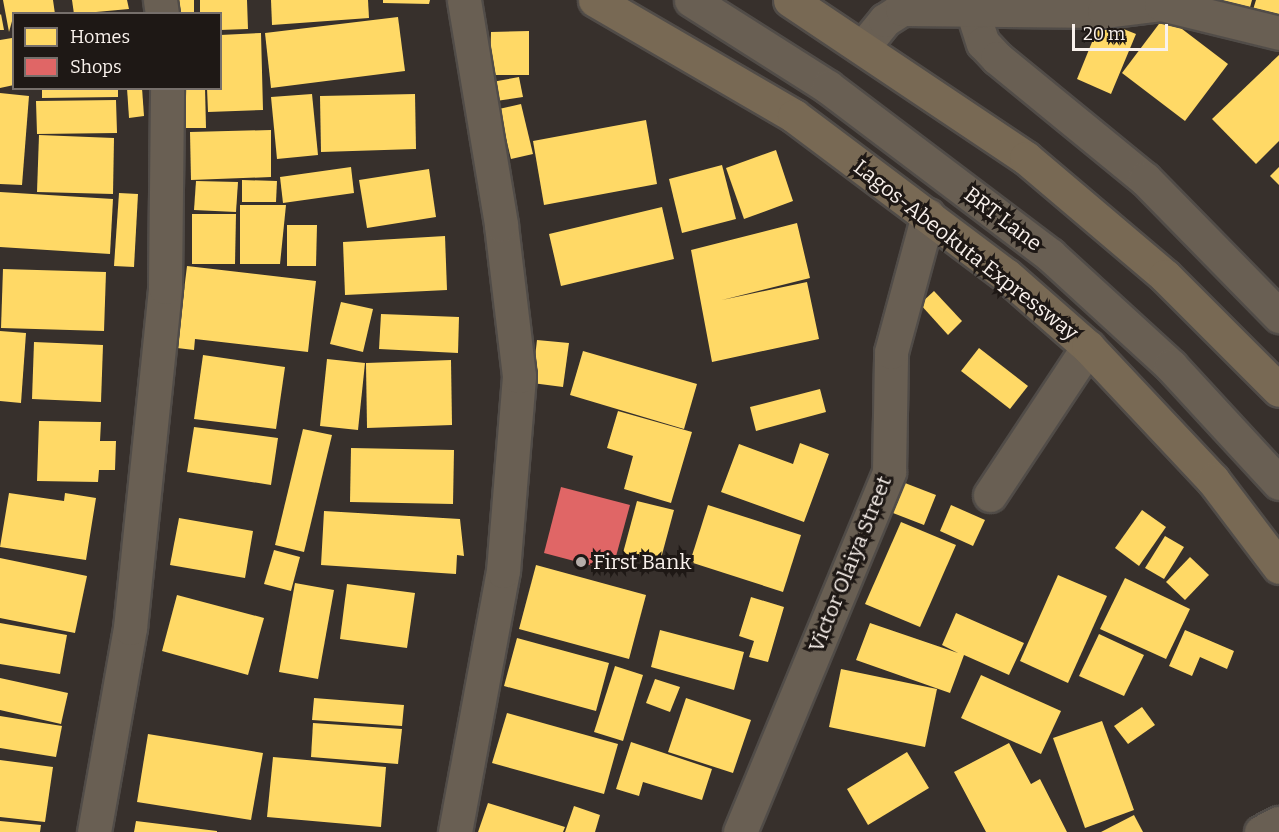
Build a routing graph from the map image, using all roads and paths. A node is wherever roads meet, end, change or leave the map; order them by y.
1 (464, 0) edge
2 (595, 0) edge
3 (691, 0) edge
4 (790, 0) edge
5 (972, 10) junction
6 (1279, 33) edge
7 (863, 46) junction
8 (167, 90) edge
9 (928, 214) junction
10 (1279, 316) edge
11 (1088, 347) junction
12 (1279, 390) edge
13 (1279, 483) edge
14 (990, 495) dead end
15 (1279, 567) edge
16 (1279, 823) edge
17 (94, 832) edge
18 (455, 832) edge
19 (740, 832) edge
20 (1261, 832) edge

1 - 18 street
2 - 9 highway, Lagos-Abeokuta Expressway
3 - 13 street, BRT Lane
4 - 7 highway
5 - 6 street
5 - 7 street
5 - 10 street
7 - 12 highway
8 - 17 street
9 - 11 highway, Lagos-Abeokuta Expressway
9 - 19 street, Victor Olaiya Street
11 - 14 street
11 - 15 highway, Lagos-Abeokuta Expressway
16 - 20 street

